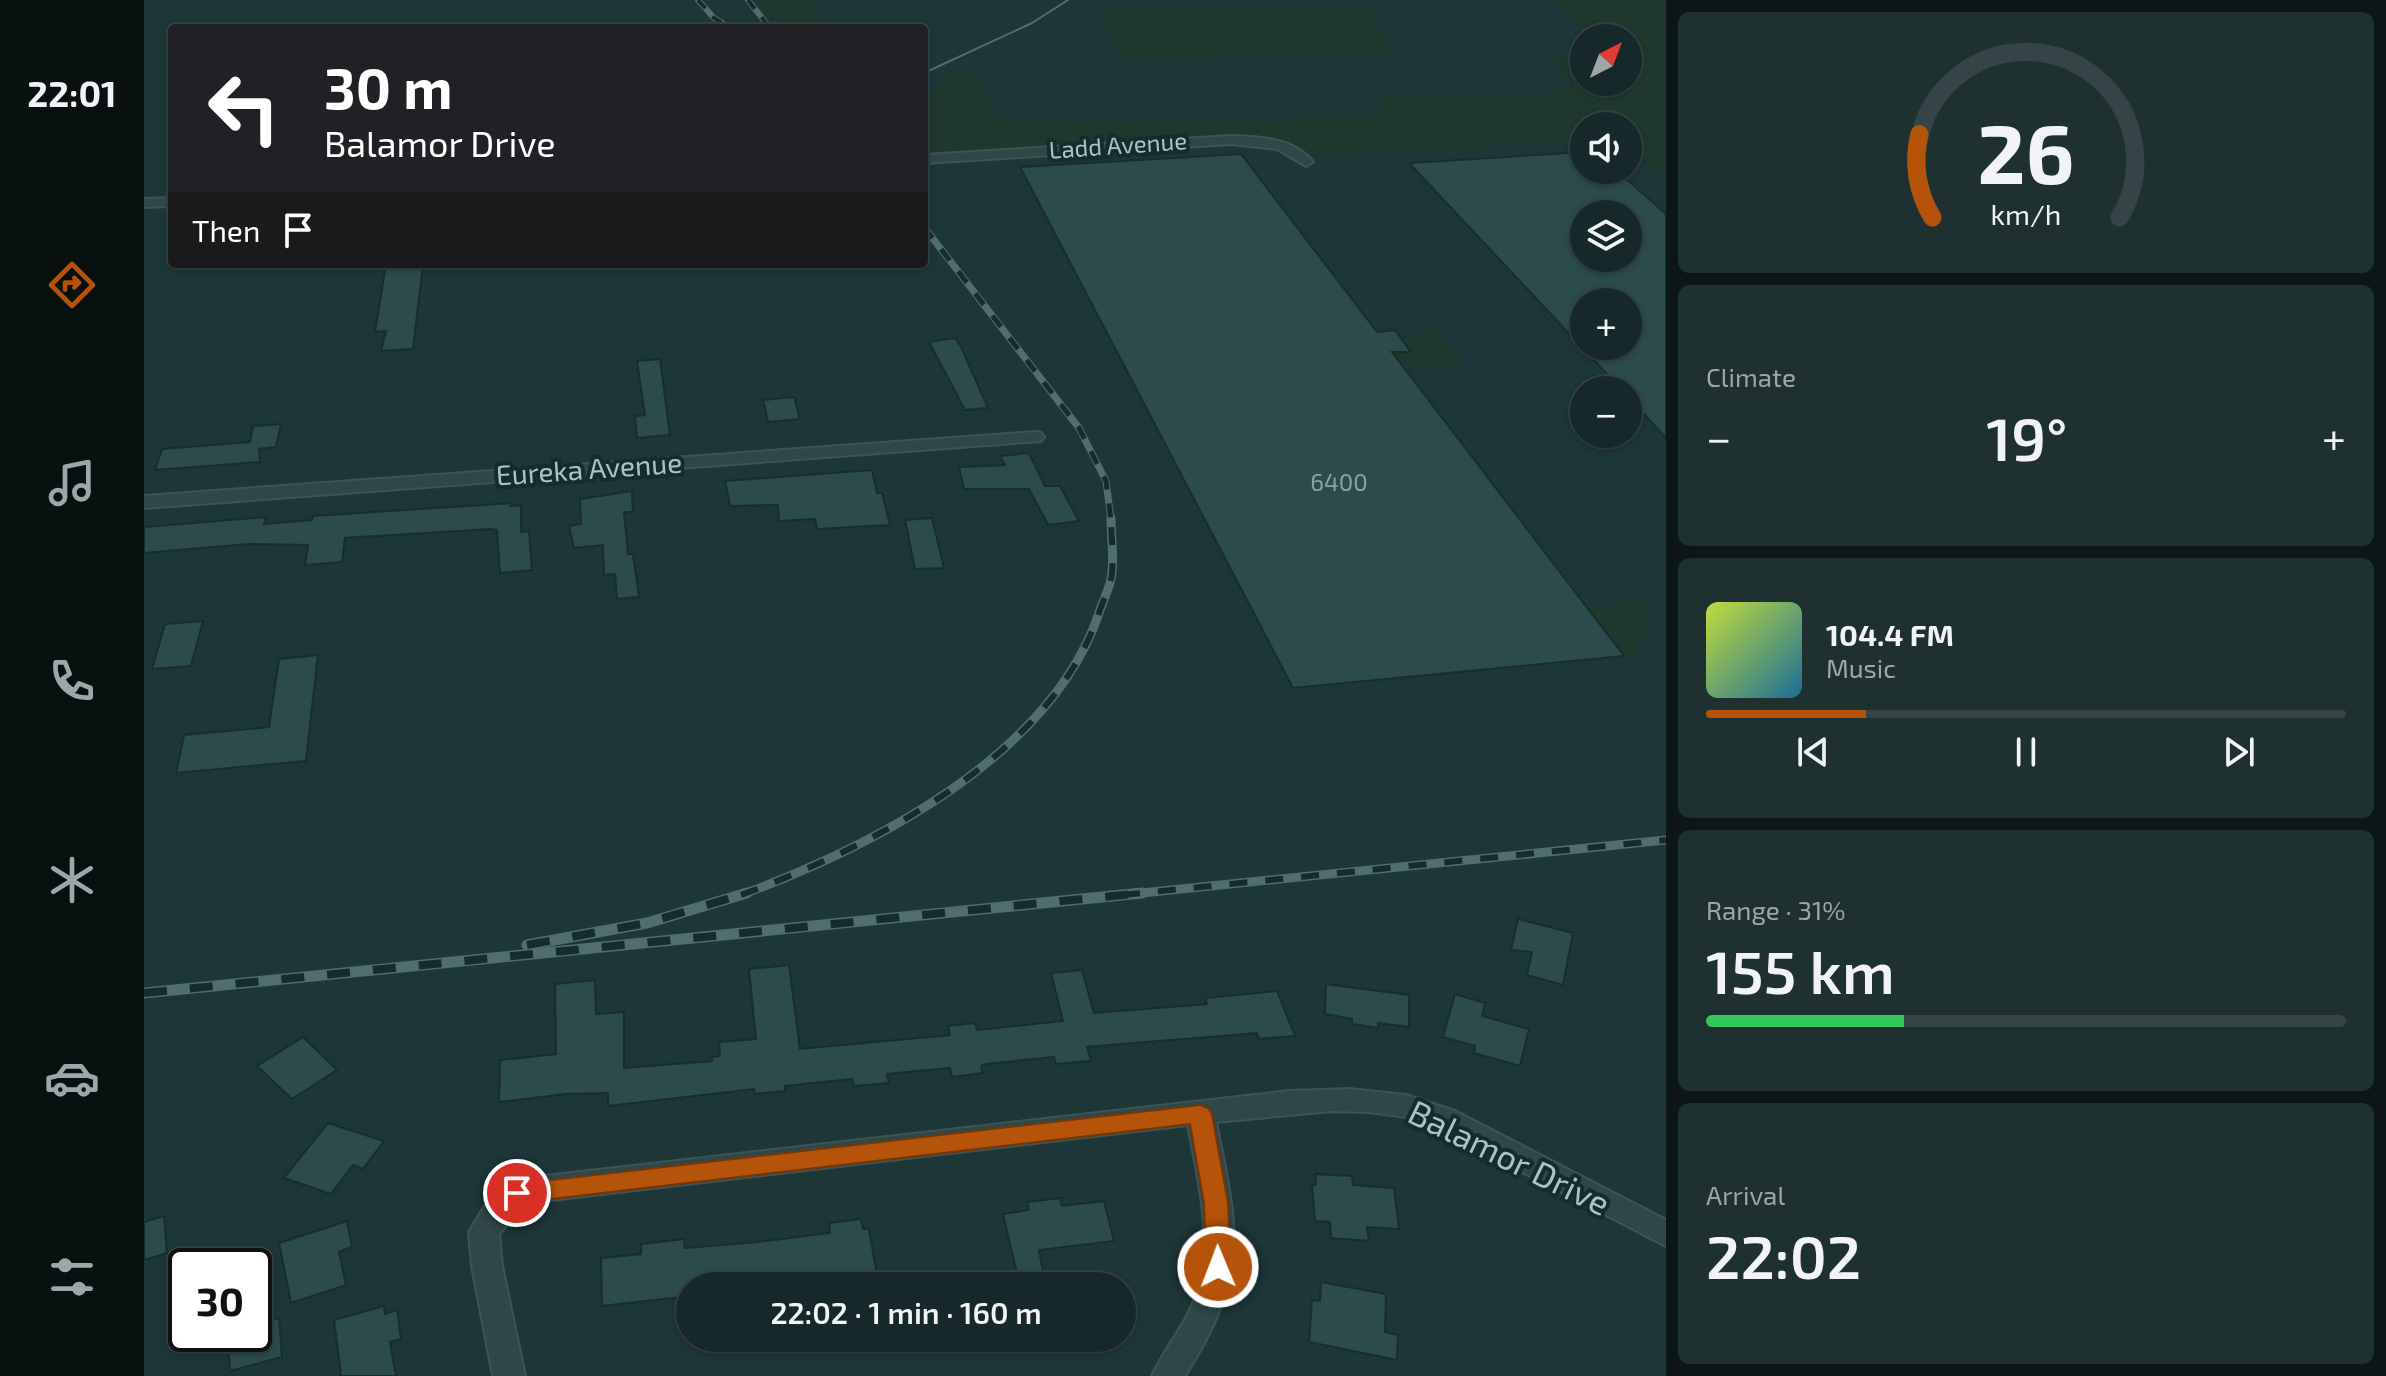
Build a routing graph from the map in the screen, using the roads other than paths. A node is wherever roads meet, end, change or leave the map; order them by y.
1 (928, 159) edge
2 (1306, 162) dead end
3 (168, 202) edge
4 (144, 203) edge
5 (1035, 437) dead end
6 (144, 502) edge
7 (1200, 1114) junction
8 (1666, 1234) edge
9 (509, 1376) edge
10 (1168, 1376) edge

1 - 2 street, Ladd Avenue
3 - 4 street
5 - 6 street, Eureka Avenue
7 - 8 street, Balamor Drive
7 - 9 street, Balamor Drive
7 - 10 street

